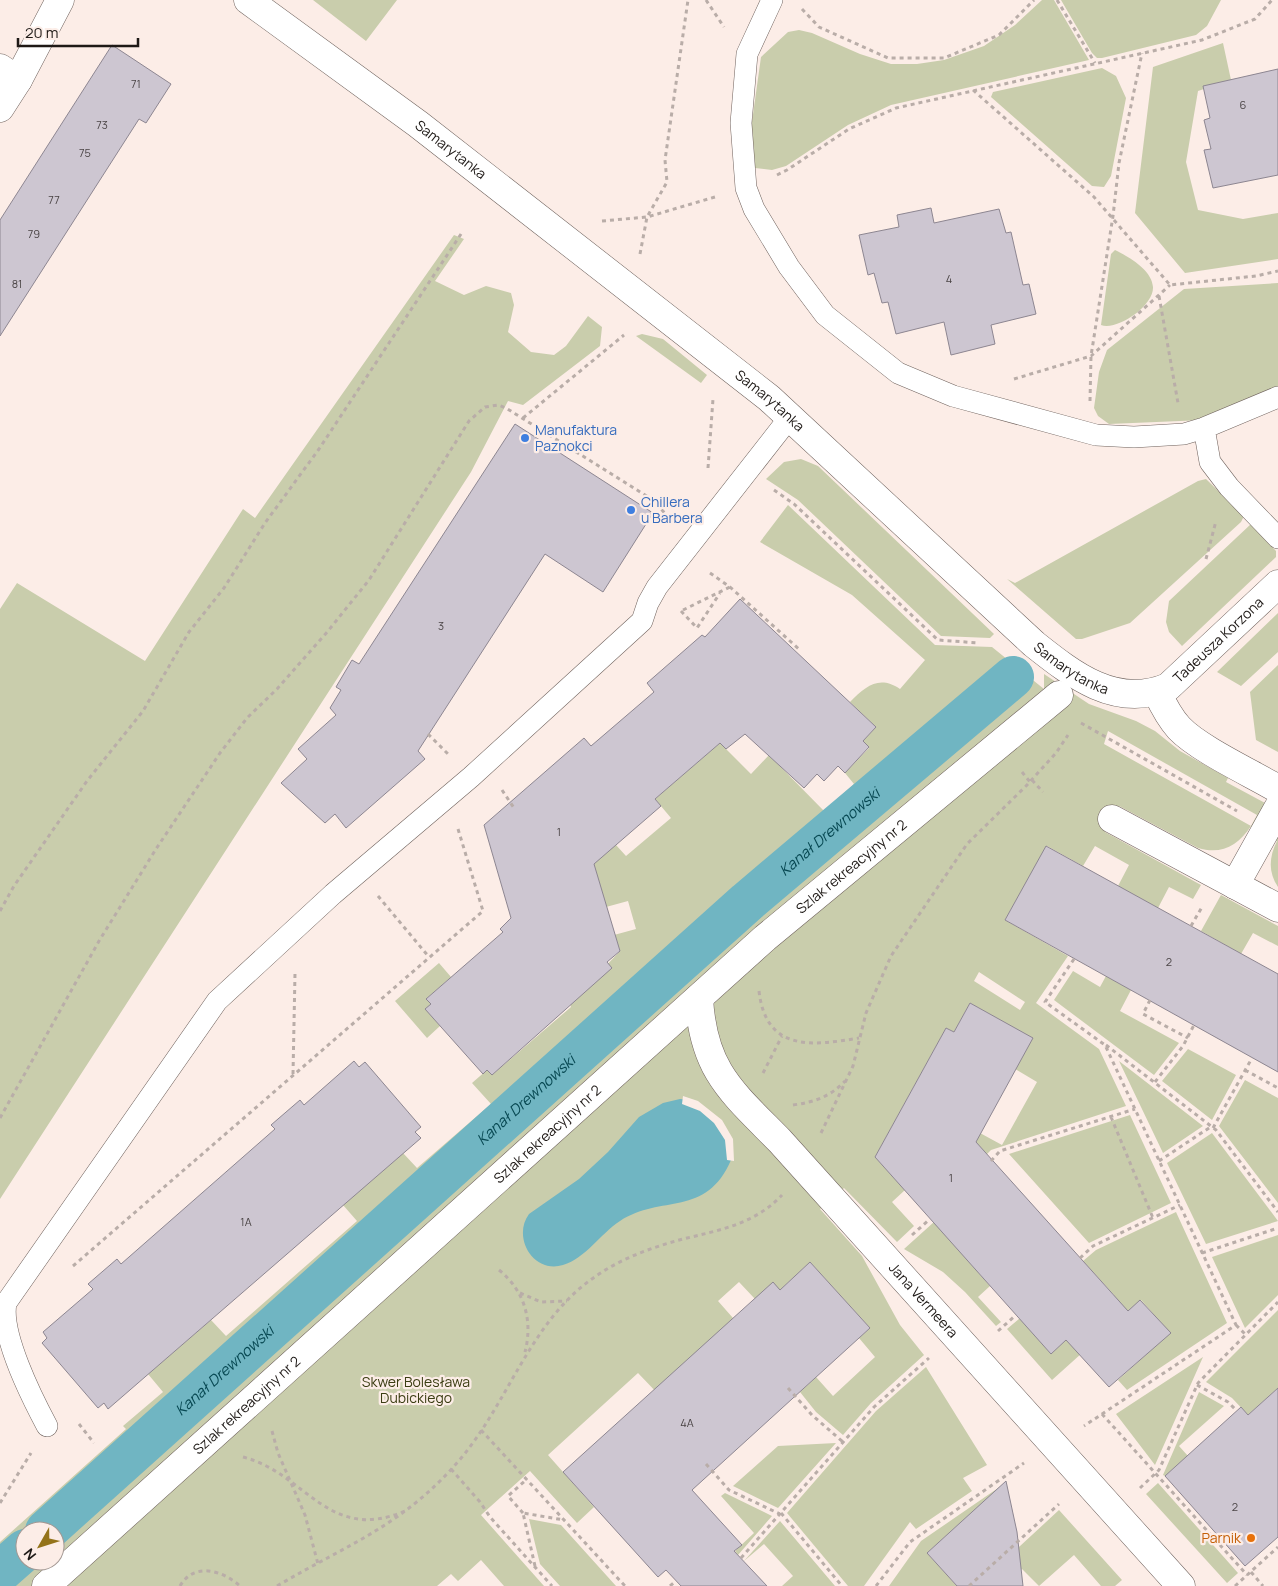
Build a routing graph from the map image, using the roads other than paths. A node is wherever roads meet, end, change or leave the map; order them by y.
1 (60, 0) edge
2 (248, 0) edge
3 (772, 0) edge
4 (9, 74) edge
5 (0, 108) edge
6 (1278, 397) edge
7 (790, 417) junction
8 (1204, 428) junction
9 (1278, 538) edge
10 (1278, 584) edge
11 (1157, 692) junction
12 (1059, 694) road end
13 (1278, 789) edge
14 (1273, 818) edge
15 (1112, 819) dead end
16 (1235, 885) junction
17 (1278, 908) edge
18 (699, 998) junction
19 (47, 1426) road end
20 (46, 1586) edge
21 (1181, 1586) edge

1 - 4 street
2 - 7 street, Samarytanka
3 - 8 lane
4 - 5 street
6 - 8 lane
7 - 11 street, Samarytanka
7 - 19 lane
8 - 9 lane
10 - 11 street, Tadeusza Korzona
11 - 13 street
12 - 18 street, Szlak rekreacyjny nr 2
14 - 16 street
15 - 16 street
16 - 17 street
18 - 20 street, Szlak rekreacyjny nr 2
18 - 21 street, Jana Vermeera

